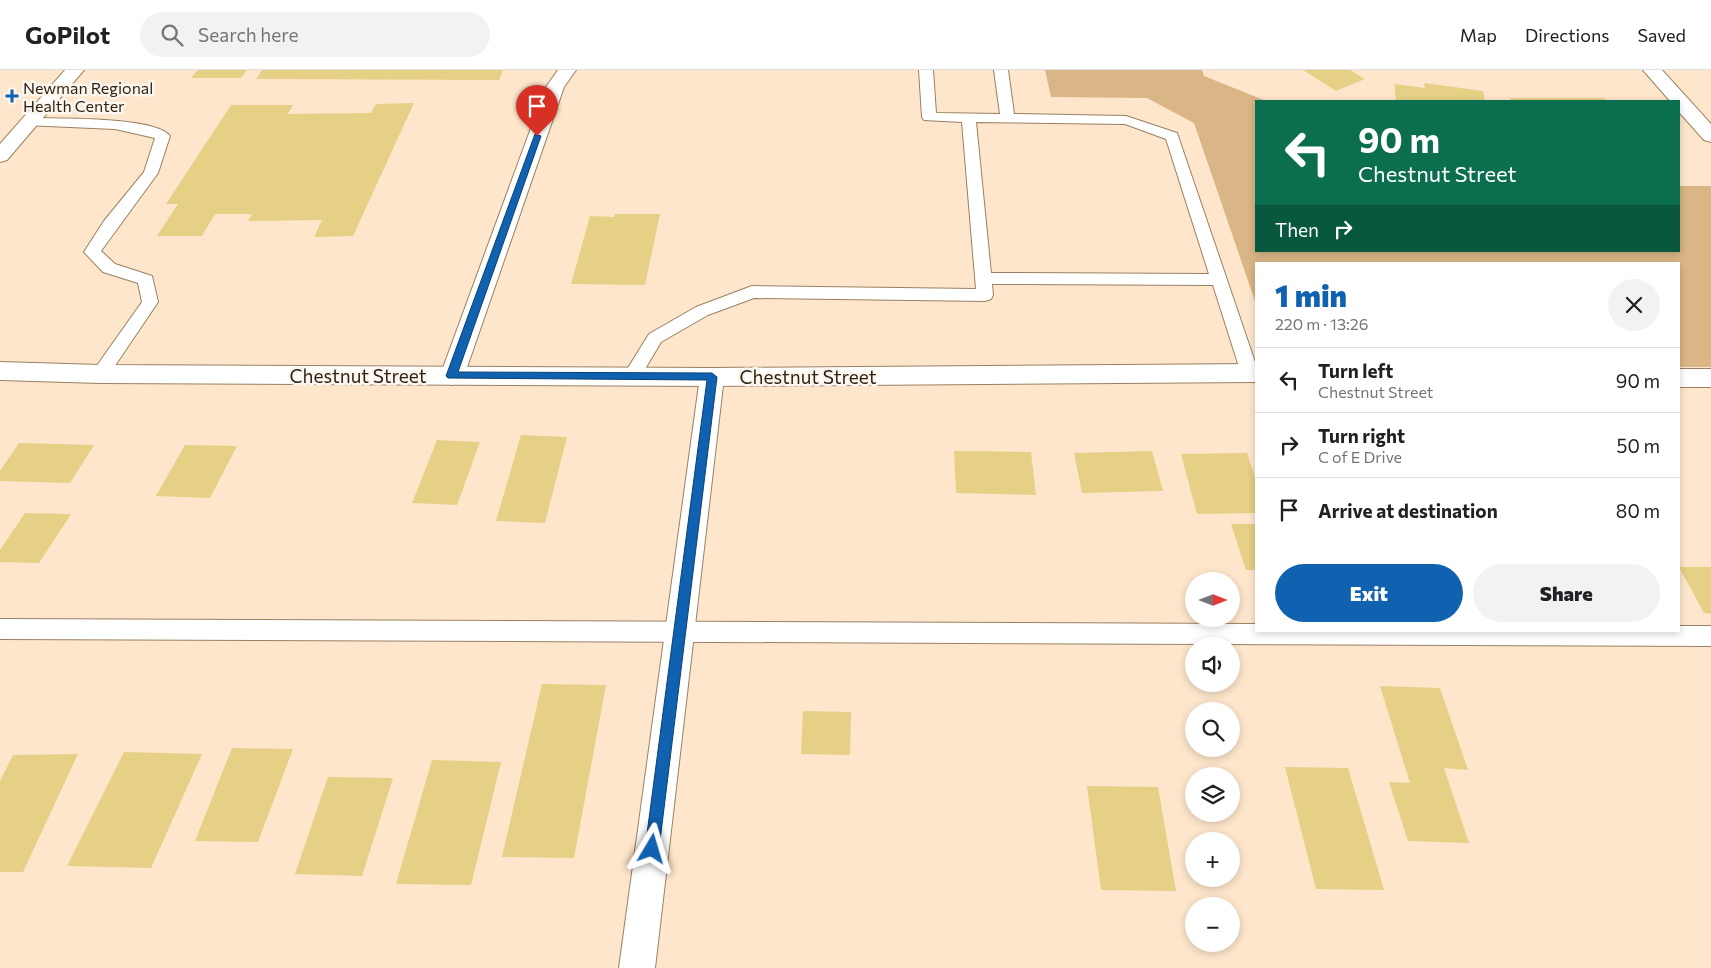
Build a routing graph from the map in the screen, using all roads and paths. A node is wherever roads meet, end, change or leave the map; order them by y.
1 (75, 70) edge
2 (567, 70) edge
3 (926, 70) edge
4 (1001, 70) edge
5 (1652, 70) edge
6 (1679, 100) edge
7 (1680, 101) edge
8 (969, 118) junction
9 (1008, 118) junction
10 (29, 122) junction
11 (1711, 136) edge
12 (0, 156) edge
13 (983, 278) junction
14 (1220, 280) junction
15 (0, 371) edge
16 (1253, 373) edge
17 (100, 374) junction
18 (452, 376) junction
19 (632, 376) junction
20 (712, 377) junction
21 (1680, 378) edge
22 (1711, 378) edge
23 (0, 629) edge
24 (679, 632) junction
25 (1711, 636) edge
26 (637, 968) edge

1 - 10 street
2 - 18 street
3 - 8 lane
4 - 9 lane
5 - 6 street
7 - 11 street
8 - 9 lane
8 - 13 lane
9 - 14 lane
10 - 12 street
10 - 17 lane
13 - 14 lane
13 - 19 lane
14 - 16 lane
15 - 17 street, Chestnut Street
16 - 20 street, Chestnut Street
17 - 18 street, Chestnut Street
18 - 19 street, Chestnut Street
19 - 20 street, Chestnut Street
20 - 24 street
21 - 22 street
23 - 24 lane
24 - 25 lane
24 - 26 street

